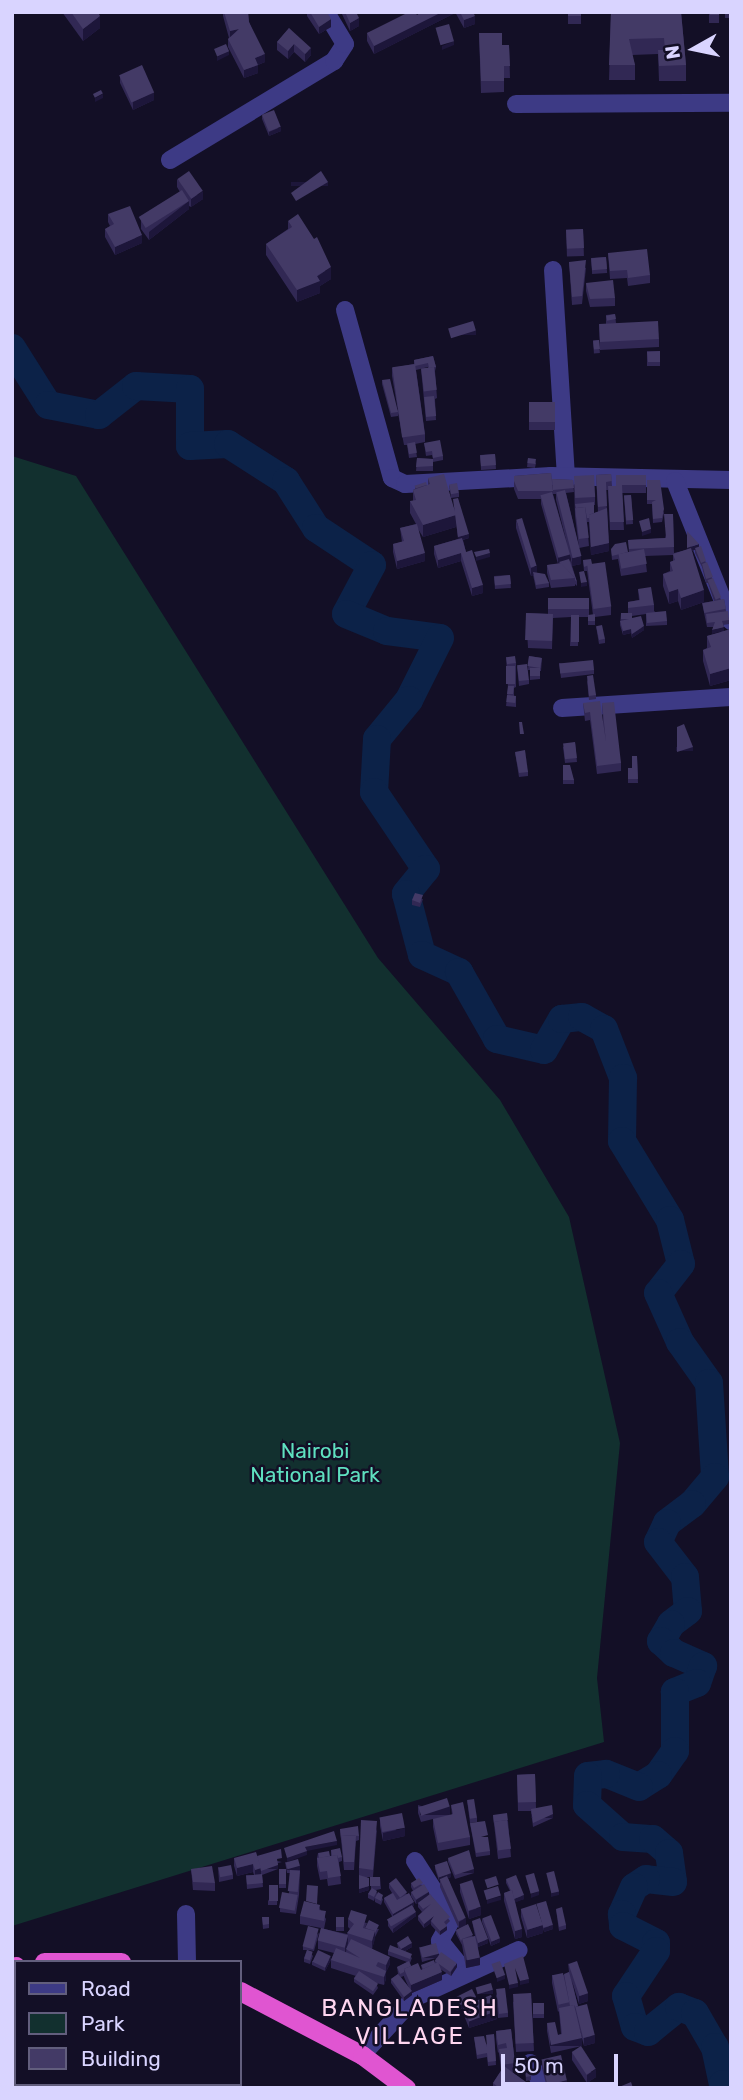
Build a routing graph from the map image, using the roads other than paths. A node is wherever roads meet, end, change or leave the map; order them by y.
1 (326, 12) edge
2 (731, 103) edge
3 (516, 104) dead end
4 (170, 160) dead end
5 (553, 270) dead end
6 (345, 310) dead end
7 (566, 477) junction
8 (731, 480) edge
9 (675, 481) junction
10 (731, 621) edge
11 (731, 697) edge
12 (562, 708) dead end
13 (415, 1861) dead end
14 (186, 1914) dead end
15 (519, 1950) dead end
16 (187, 1960) edge
17 (465, 1972) junction
18 (242, 1992) edge
19 (362, 2055) junction
20 (530, 2063) edge
21 (406, 2088) edge
22 (544, 2088) edge

1 - 4 street
2 - 3 street
5 - 7 street
6 - 7 street
7 - 9 street
8 - 9 street
9 - 10 street
11 - 12 street
13 - 17 street
14 - 16 street
15 - 17 street
17 - 19 street
18 - 19 highway
19 - 21 highway
20 - 22 street

